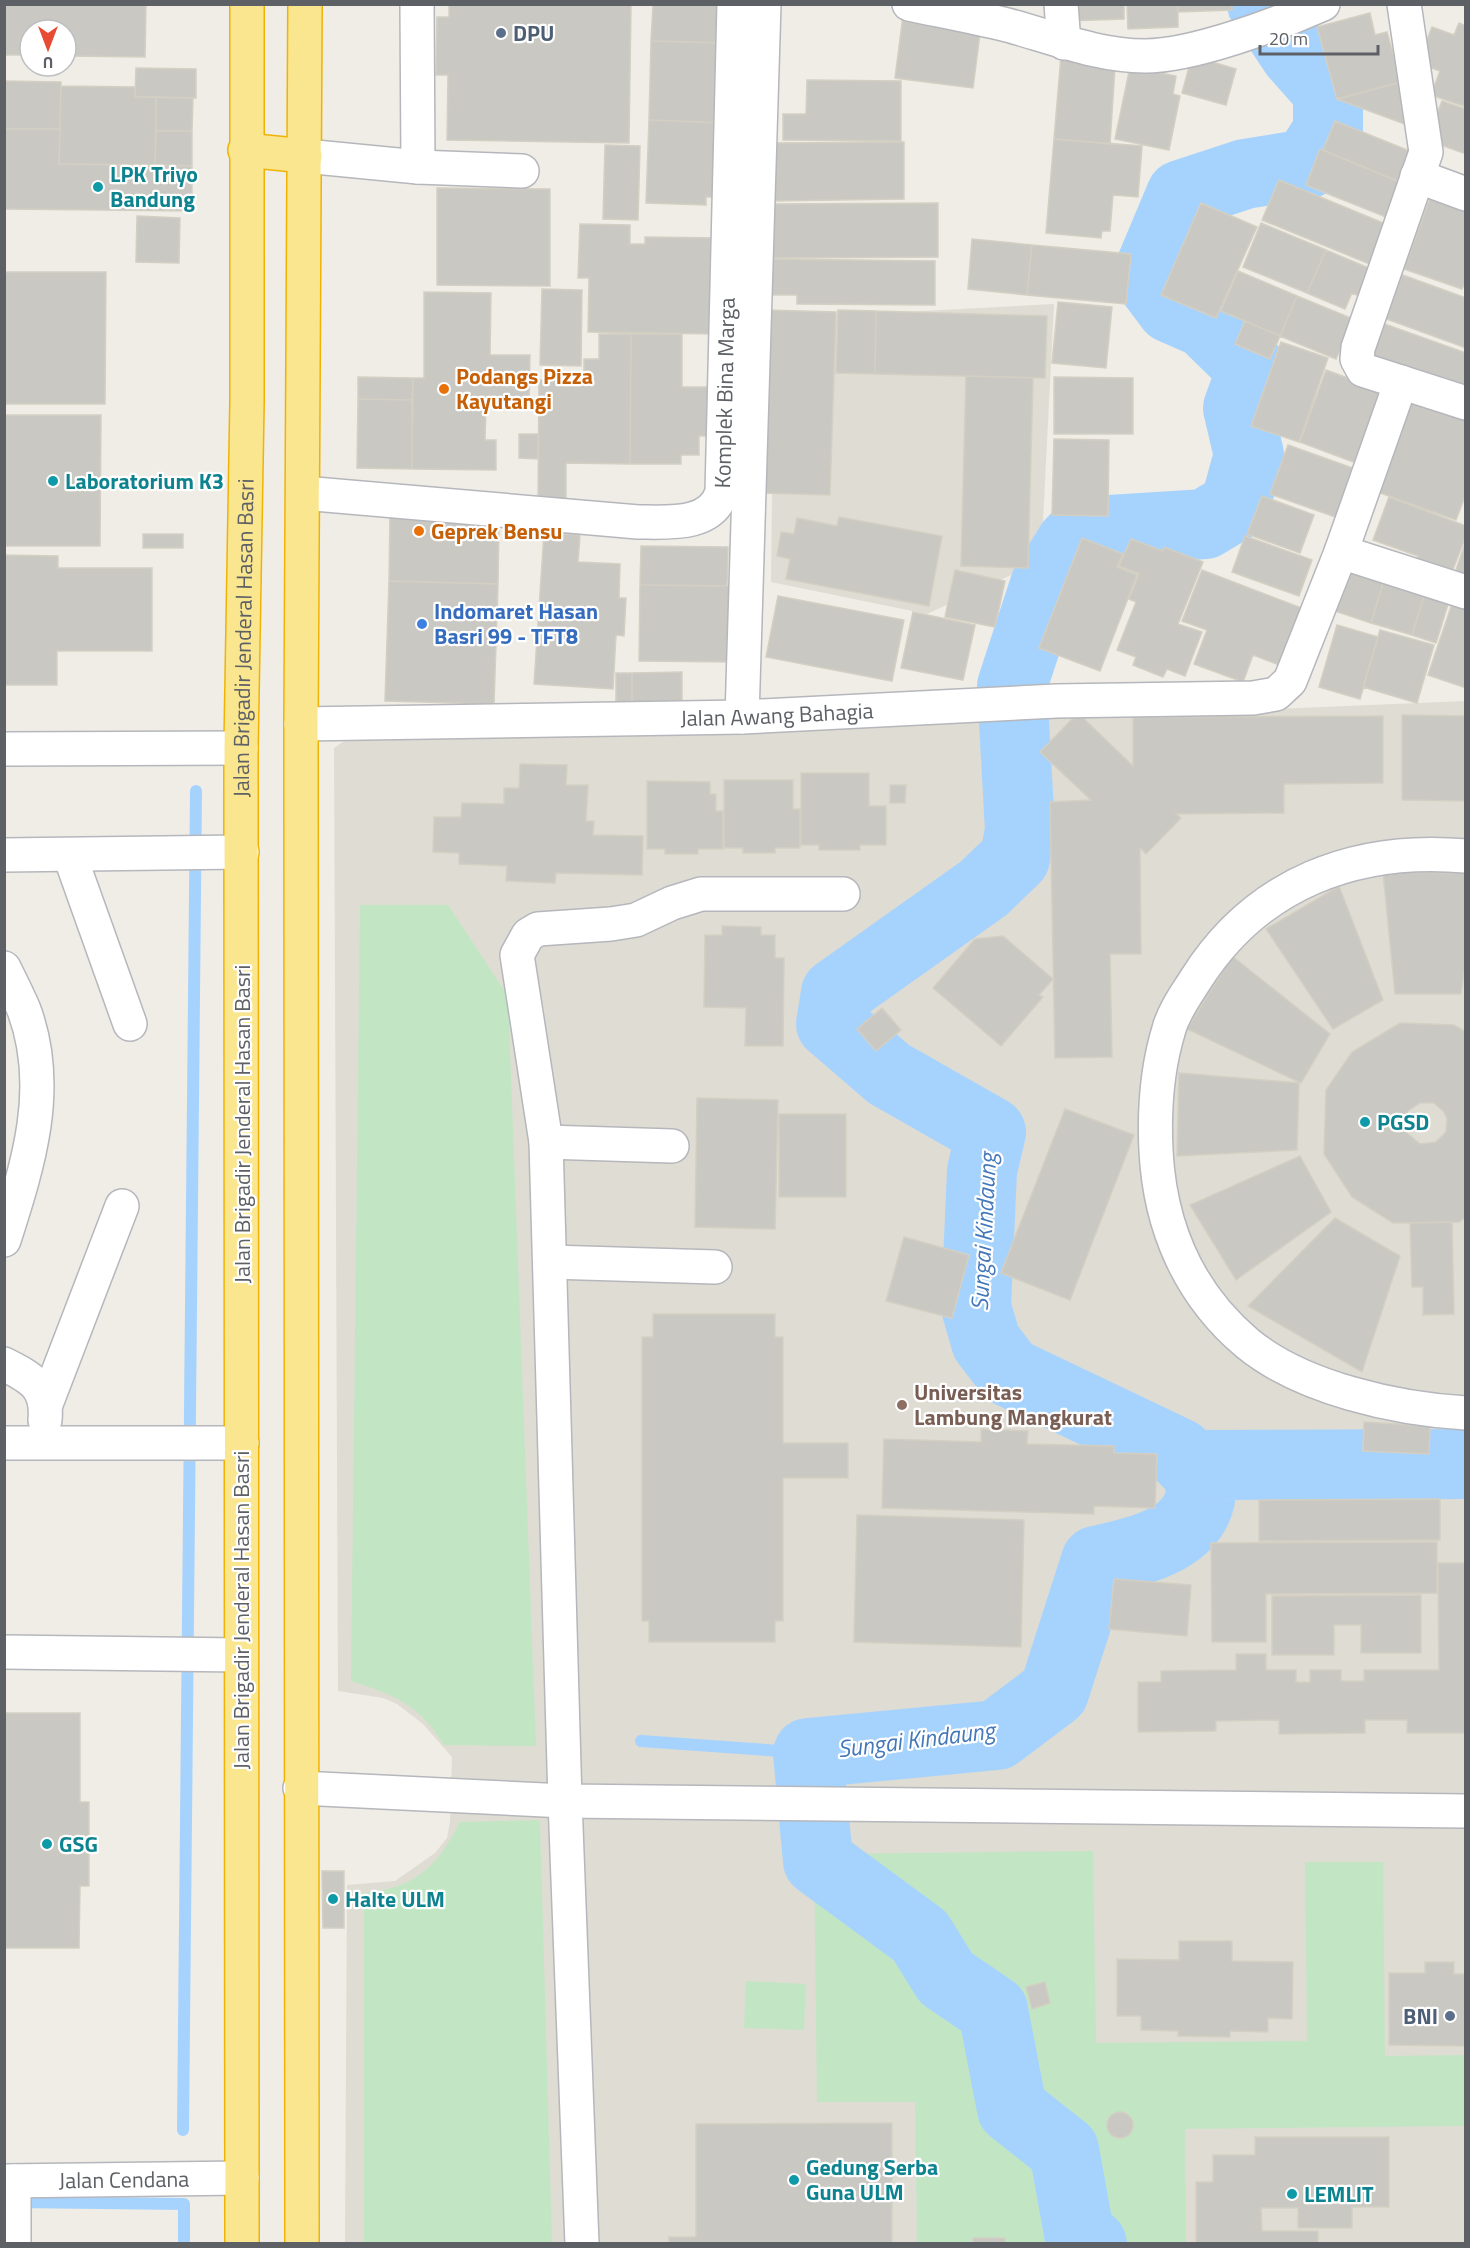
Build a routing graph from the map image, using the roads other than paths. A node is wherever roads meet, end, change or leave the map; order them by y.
1 (247, 4) edge
2 (305, 4) edge
3 (417, 4) edge
4 (734, 4) edge
5 (764, 4) edge
6 (909, 4) edge
7 (1061, 4) edge
8 (1404, 4) edge
9 (1313, 9) edge
10 (1064, 42) junction
11 (245, 150) junction
12 (305, 156) junction
13 (418, 167) junction
14 (522, 171) dead end
15 (1418, 176) junction
16 (1466, 194) edge
17 (1401, 382) junction
18 (1466, 403) edge
19 (303, 493) junction
20 (1341, 552) junction
21 (1466, 592) edge
22 (742, 717) junction
23 (301, 724) junction
24 (241, 748) junction
25 (4, 749) edge
26 (242, 852) junction
27 (4, 855) edge
28 (70, 856) junction
29 (1466, 856) edge
30 (843, 894) dead end
31 (4, 968) edge
32 (130, 1024) dead end
33 (546, 1142) junction
34 (672, 1146) dead end
35 (122, 1206) dead end
36 (4, 1240) edge
37 (550, 1262) junction
38 (715, 1267) dead end
39 (4, 1364) edge
40 (46, 1404) junction
41 (1466, 1413) edge
42 (4, 1443) edge
43 (43, 1443) junction
44 (242, 1443) junction
45 (4, 1652) edge
46 (240, 1654) junction
47 (300, 1788) junction
48 (565, 1801) junction
49 (1466, 1811) edge
50 (242, 2178) junction
51 (9, 2181) edge
52 (14, 2244) edge
53 (242, 2244) edge
54 (302, 2244) edge
55 (582, 2244) edge

1 - 11 highway, Jalan Brigadir Jenderal Hasan Basri
2 - 12 highway
3 - 13 street
4 - 19 street, Komplek Bina Marga
5 - 22 street
6 - 10 street
7 - 10 street
8 - 15 street
9 - 10 street
11 - 12 highway
11 - 24 highway, Jalan Brigadir Jenderal Hasan Basri
12 - 13 street
12 - 19 highway
13 - 14 street
15 - 16 street
15 - 17 street
17 - 18 street
17 - 20 street, Jalan Awang Bahagia
19 - 23 highway
20 - 21 street
20 - 22 street, Jalan Awang Bahagia
22 - 23 street, Jalan Awang Bahagia
23 - 47 highway
24 - 25 street
24 - 26 highway, Jalan Brigadir Jenderal Hasan Basri
26 - 28 street
26 - 44 highway, Jalan Brigadir Jenderal Hasan Basri
27 - 28 street
28 - 32 street
29 - 41 street
30 - 33 street
31 - 36 street
33 - 34 street
33 - 37 street
35 - 40 street
37 - 38 street
37 - 48 street
39 - 40 street
40 - 43 street
42 - 43 street
43 - 44 street
44 - 46 highway, Jalan Brigadir Jenderal Hasan Basri
45 - 46 street
46 - 50 highway, Jalan Brigadir Jenderal Hasan Basri
47 - 48 street
47 - 54 highway
48 - 49 street
48 - 55 street
50 - 51 street, Jalan Cendana
50 - 53 highway, Jalan Brigadir Jenderal Hasan Basri
51 - 52 street

